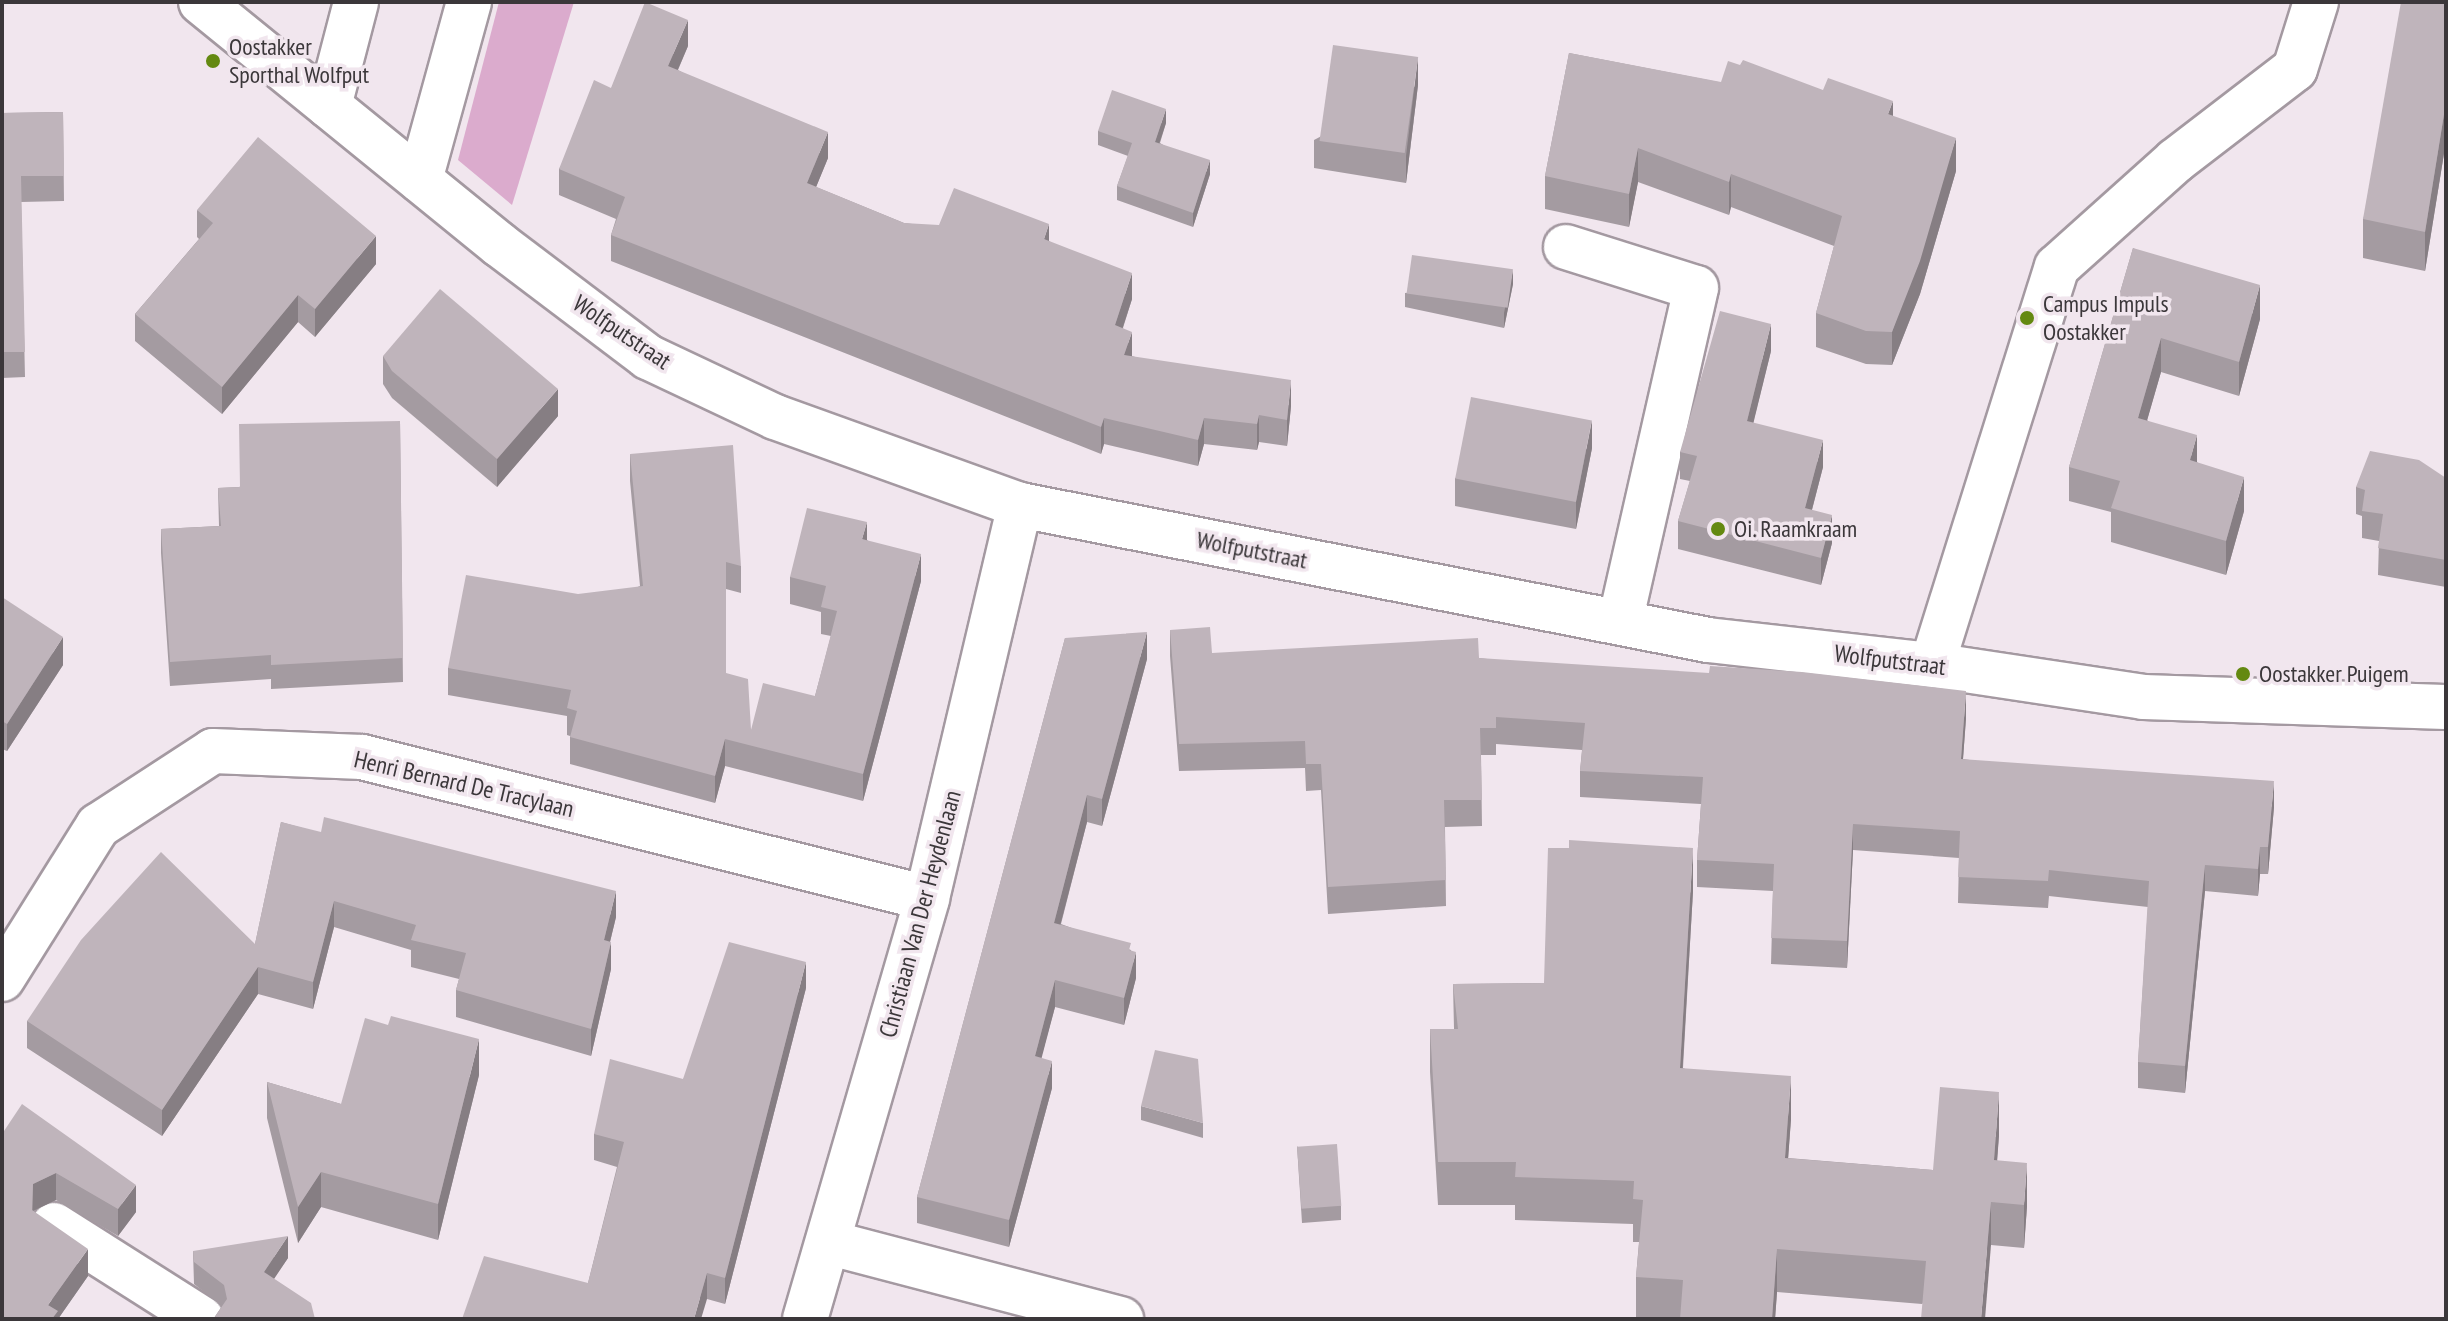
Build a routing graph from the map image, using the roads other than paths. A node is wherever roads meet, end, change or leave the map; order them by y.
1 (201, 2) edge
2 (356, 2) edge
3 (469, 2) edge
4 (2316, 2) edge
5 (329, 106) junction
6 (420, 180) junction
7 (1566, 247) dead end
8 (1020, 505) junction
9 (1620, 622) junction
10 (1932, 665) junction
11 (2446, 707) edge
12 (927, 898) junction
13 (2, 979) edge
14 (54, 1225) edge
15 (831, 1243) junction
16 (202, 1319) edge
17 (805, 1319) edge
18 (1121, 1319) edge

1 - 5 street, Wolfputstraat
2 - 5 street
3 - 6 street
4 - 10 street
5 - 6 street, Wolfputstraat
6 - 8 street, Wolfputstraat
7 - 9 street
8 - 9 street, Wolfputstraat
8 - 12 street, Christiaan Van Der Heydenlaan
9 - 10 street, Wolfputstraat
10 - 11 street, Wolfputstraat
12 - 13 street, Henri Bernard De Tracylaan
12 - 15 street, Christiaan Van Der Heydenlaan
14 - 16 street
15 - 17 street, Christiaan Van Der Heydenlaan
15 - 18 street

